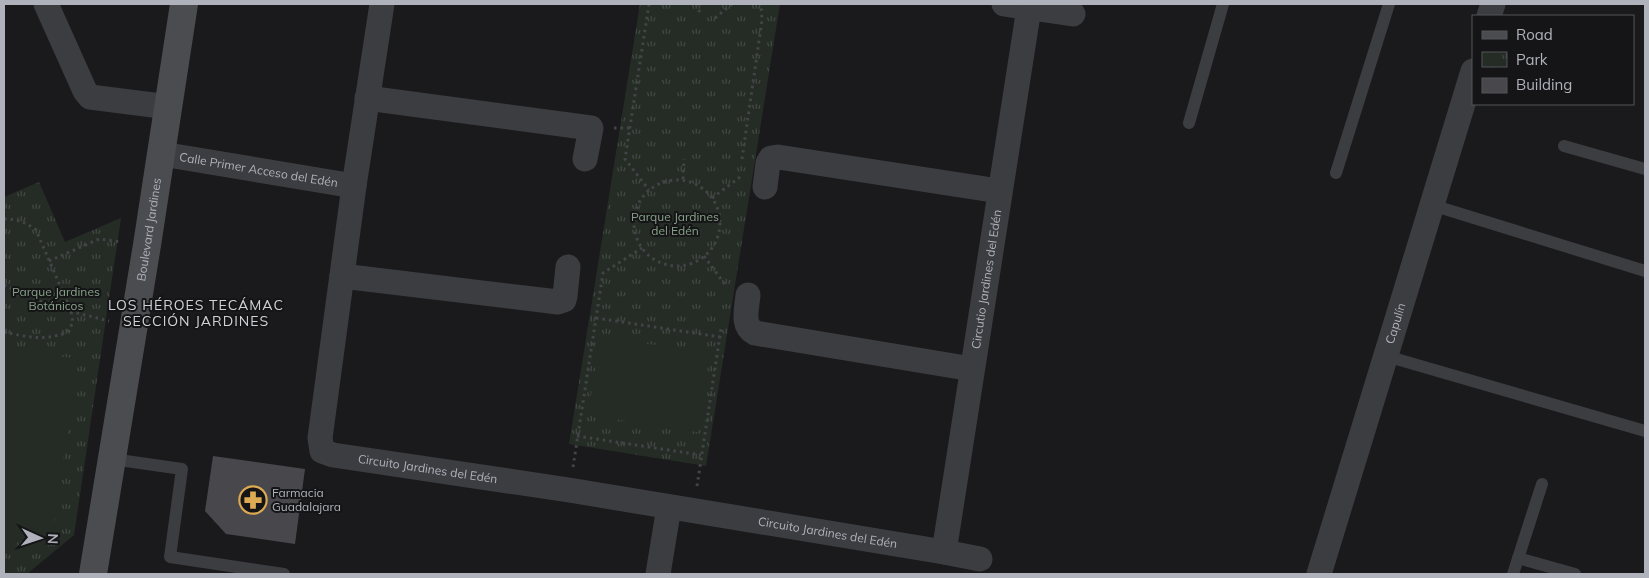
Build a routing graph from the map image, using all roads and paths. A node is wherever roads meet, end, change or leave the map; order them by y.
1 (46, 4) edge
2 (184, 4) edge
3 (382, 4) edge
4 (649, 4) edge
5 (696, 4) edge
6 (732, 4) edge
7 (761, 4) edge
8 (1004, 4) edge
9 (1223, 4) edge
10 (1389, 4) edge
11 (1028, 8) junction
12 (1074, 14) dead end
13 (701, 15) dead end
14 (715, 18) dead end
15 (1472, 74) edge
16 (367, 98) junction
17 (169, 107) junction
18 (1188, 123) dead end
19 (1564, 146) dead end
20 (162, 154) junction
21 (585, 159) dead end
22 (684, 160) dead end
23 (1645, 169) edge
24 (1336, 173) dead end
25 (683, 179) junction
26 (354, 186) junction
27 (766, 188) dead end
28 (649, 190) junction
29 (999, 191) junction
30 (712, 198) junction
31 (1432, 205) junction
32 (4, 219) edge
33 (147, 245) junction
34 (642, 248) junction
35 (704, 256) junction
36 (50, 261) junction
37 (568, 268) dead end
38 (1645, 271) edge
39 (342, 276) junction
40 (4, 285) edge
41 (738, 292) joint
42 (72, 311) junction
43 (596, 318) junction
44 (133, 327) junction
45 (722, 328) dead end
46 (4, 332) edge
47 (720, 337) junction
48 (1386, 356) junction
49 (972, 369) junction
50 (1645, 431) edge
51 (577, 436) junction
52 (701, 455) junction
53 (112, 459) junction
54 (1542, 484) dead end
55 (570, 490) junction
56 (681, 509) junction
57 (944, 552) junction
58 (1518, 558) junction
59 (980, 559) dead end
60 (93, 574) edge
61 (284, 574) edge
62 (658, 574) edge
63 (1319, 574) edge
64 (1513, 574) edge
65 (1575, 574) edge

1 - 17 street
2 - 17 street, Boulevard Jardines
3 - 16 street, Circuito Jardines del Edén
4 - 28 path
5 - 13 path
6 - 14 path
7 - 30 path
8 - 11 street
9 - 18 lane
10 - 24 lane
11 - 12 street
11 - 29 street, Circutio Jardines del Edén
15 - 31 street, Capulín
16 - 21 street
16 - 26 street, Circuito Jardines del Edén
17 - 20 street, Boulevard Jardines
19 - 23 lane
20 - 26 street, Calle Primer Acceso del Edén
20 - 33 street, Boulevard Jardines
22 - 25 path
25 - 28 path
25 - 30 path
26 - 39 street, Circuito Jardines del Edén
27 - 29 street
28 - 34 path
29 - 49 street, Circutio Jardines del Edén
30 - 35 path
31 - 38 lane
31 - 48 street, Capulín
32 - 36 path
33 - 36 path
33 - 44 street, Boulevard Jardines
34 - 35 path
34 - 43 path
35 - 41 path
36 - 42 path
37 - 39 street
39 - 55 street, Circuito Jardines del Edén
40 - 42 path
41 - 49 street
42 - 44 path
42 - 46 path
43 - 47 path
43 - 51 path
44 - 53 street, Boulevard Jardines
45 - 47 path
47 - 52 path
48 - 50 lane
48 - 63 street, Capulín
49 - 57 street, Circutio Jardines del Edén
51 - 52 path
51 - 55 path
52 - 56 path
53 - 60 street, Boulevard Jardines
53 - 61 lane
54 - 58 lane
55 - 56 street, Circuito Jardines del Edén
56 - 57 street, Circuito Jardines del Edén
56 - 62 street
57 - 59 street, Circuito Jardines del Edén
58 - 64 lane
58 - 65 lane

